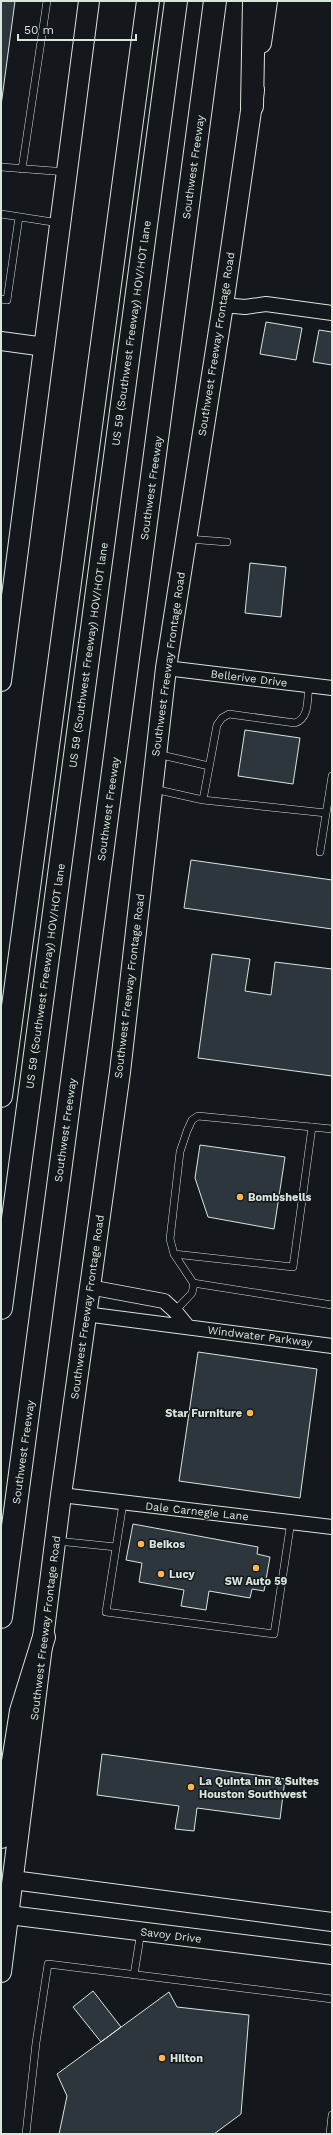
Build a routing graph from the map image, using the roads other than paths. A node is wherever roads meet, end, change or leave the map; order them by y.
1 (47, 1) edge
2 (90, 1) edge
3 (148, 1) edge
4 (176, 1) edge
5 (216, 1) edge
6 (254, 1) edge
7 (267, 1) edge
8 (252, 106) junction
9 (1, 167) edge
10 (22, 169) junction
11 (68, 172) junction
12 (1, 214) edge
13 (19, 217) junction
14 (61, 223) junction
15 (4, 292) edge
16 (1, 299) edge
17 (223, 304) junction
18 (332, 313) edge
19 (1, 341) edge
20 (45, 347) junction
21 (186, 538) junction
22 (227, 542) dead end
23 (166, 668) junction
24 (1, 681) edge
25 (309, 685) junction
26 (332, 688) edge
27 (156, 753) junction
28 (209, 766) junction
29 (332, 776) edge
30 (152, 789) junction
31 (203, 800) junction
32 (326, 813) junction
33 (320, 852) dead end
34 (1, 1096) edge
35 (312, 1127) junction
36 (332, 1129) edge
37 (174, 1254) junction
38 (193, 1283) junction
39 (89, 1287) junction
40 (332, 1305) edge
41 (1, 1308) edge
42 (175, 1311) junction
43 (85, 1314) junction
44 (188, 1327) junction
45 (332, 1346) edge
46 (61, 1495) junction
47 (123, 1502) junction
48 (291, 1521) junction
49 (332, 1527) edge
50 (55, 1541) junction
51 (116, 1547) junction
52 (1, 1617) edge
53 (44, 1637) junction
54 (1, 1837) edge
55 (14, 1880) junction
56 (9, 1914) junction
57 (332, 1922) edge
58 (141, 1931) junction
59 (332, 1955) edge
60 (1, 1972) edge
61 (134, 1974) junction
62 (332, 1999) edge
63 (332, 2115) edge
64 (26, 2134) edge
65 (330, 2134) edge

1 - 10 lane
2 - 11 main road
3 - 34 highway
4 - 41 highway, US 59 (Southwest Freeway) HOV/HOT lane
5 - 52 highway, Southwest Freeway
6 - 8 highway
7 - 8 main road, Southwest Freeway Frontage Road
8 - 17 main road, Southwest Freeway Frontage Road
9 - 10 lane
10 - 11 lane
11 - 14 main road
12 - 13 lane
13 - 14 lane
13 - 15 lane
14 - 20 main road
15 - 16 lane
17 - 18 street
17 - 21 main road, Southwest Freeway Frontage Road
19 - 20 street
20 - 24 main road
21 - 22 lane
21 - 23 main road, Southwest Freeway Frontage Road
23 - 25 street, Bellerive Drive
23 - 27 main road, Southwest Freeway Frontage Road
25 - 26 street, Bellerive Drive
25 - 28 lane
27 - 28 lane
27 - 30 main road, Southwest Freeway Frontage Road
28 - 31 lane
29 - 32 lane
30 - 31 lane
30 - 39 main road, Southwest Freeway Frontage Road
31 - 32 lane
32 - 33 lane
35 - 36 lane
35 - 37 lane
35 - 37 lane
37 - 38 lane
38 - 40 lane
38 - 42 lane
39 - 42 street
39 - 43 main road, Southwest Freeway Frontage Road
42 - 44 street
43 - 44 street, Windwater Parkway
43 - 46 main road, Southwest Freeway Frontage Road
44 - 45 street, Windwater Parkway
46 - 47 street, Dale Carnegie Lane
46 - 50 main road, Southwest Freeway Frontage Road
47 - 48 street, Dale Carnegie Lane
47 - 51 lane
48 - 49 street, Dale Carnegie Lane
48 - 51 lane
50 - 51 lane
50 - 53 main road, Southwest Freeway Frontage Road
53 - 54 highway
53 - 55 main road, Southwest Freeway Frontage Road
55 - 56 main road, Southwest Freeway Frontage Road
55 - 57 street
56 - 58 street, Savoy Drive
56 - 60 main road, Southwest Freeway Frontage Road
58 - 59 street, Savoy Drive
58 - 61 lane
61 - 62 lane
61 - 64 lane
63 - 65 lane

